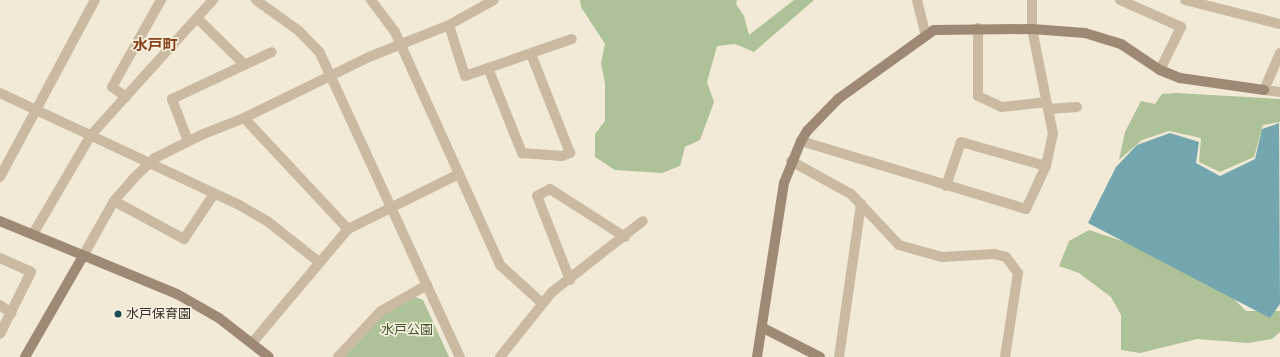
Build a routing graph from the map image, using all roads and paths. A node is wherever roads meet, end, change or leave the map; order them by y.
1 (95, 0) edge
2 (161, 0) edge
3 (213, 0) edge
4 (256, 0) edge
5 (371, 0) edge
6 (494, 0) edge
7 (917, 0) edge
8 (1032, 0) edge
9 (1120, 0) edge
10 (1185, 0) edge
11 (197, 18) junction
12 (1280, 24) edge
13 (449, 25) junction
14 (978, 28) junction
15 (1032, 28) junction
16 (926, 36) junction
17 (572, 40) dead end
18 (400, 46) junction
19 (272, 52) dead end
20 (1280, 53) edge
21 (531, 54) junction
22 (244, 64) junction
23 (488, 68) junction
24 (1160, 70) junction
25 (333, 74) junction
26 (1264, 90) junction
27 (1280, 92) edge
28 (0, 93) edge
29 (126, 97) junction
30 (1048, 106) junction
31 (1077, 107) dead end
32 (37, 111) junction
33 (244, 118) junction
34 (91, 135) junction
35 (188, 141) junction
36 (801, 141) junction
37 (791, 161) junction
38 (150, 164) junction
39 (1046, 166) junction
40 (457, 175) junction
41 (0, 177) edge
42 (946, 186) junction
43 (214, 194) junction
44 (114, 201) junction
45 (861, 204) junction
46 (392, 206) junction
47 (0, 221) edge
48 (643, 221) dead end
49 (348, 229) junction
50 (33, 234) junction
51 (624, 237) junction
52 (83, 256) junction
53 (0, 258) edge
54 (319, 262) junction
55 (570, 280) junction
56 (428, 285) junction
57 (542, 304) junction
58 (0, 305) edge
59 (11, 313) junction
60 (763, 328) junction
61 (0, 334) edge
62 (252, 343) junction
63 (25, 357) edge
64 (269, 357) edge
65 (338, 357) edge
66 (460, 357) edge
67 (500, 357) edge
68 (757, 357) edge
69 (820, 357) edge
70 (838, 357) edge
71 (1005, 357) edge

1 - 32 street
2 - 29 street
3 - 11 street
4 - 25 street
5 - 18 street
6 - 13 street
7 - 16 street
8 - 15 street
9 - 24 street
10 - 12 street
11 - 22 street
11 - 29 street
13 - 18 street
13 - 23 street
14 - 15 street
14 - 16 street
14 - 30 street
15 - 24 street
15 - 30 street
16 - 36 street
17 - 21 street
18 - 25 street
18 - 40 street
19 - 22 street
20 - 26 street
21 - 23 street
21 - 23 street
22 - 35 street
24 - 26 street
25 - 33 street
25 - 46 street
26 - 27 street
28 - 32 street
29 - 34 street
30 - 31 street
30 - 39 street
32 - 34 street
32 - 41 street
33 - 35 street
33 - 49 street
34 - 38 street
34 - 50 street
35 - 38 street
36 - 37 street
36 - 42 street
37 - 45 street
37 - 60 street
38 - 43 street
38 - 44 street
39 - 42 street
39 - 42 street
40 - 46 street
40 - 57 street
43 - 44 street
43 - 54 street
44 - 52 street
45 - 70 street
45 - 71 street
46 - 49 street
46 - 56 street
47 - 50 street
48 - 51 street
49 - 54 street
50 - 52 street
51 - 55 street
51 - 55 street
52 - 62 street
52 - 63 street
53 - 59 street
54 - 62 street
55 - 57 street
56 - 65 street
56 - 66 street
57 - 67 street
58 - 59 street
59 - 61 street
60 - 68 street
60 - 69 street
62 - 64 street

